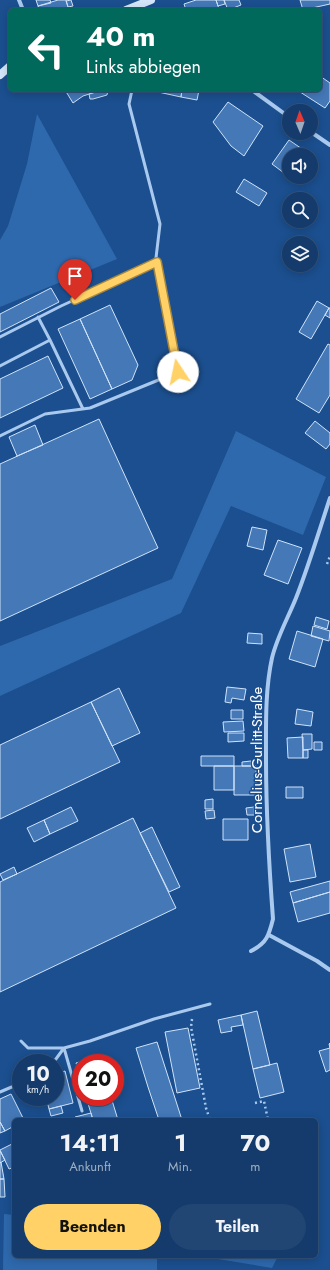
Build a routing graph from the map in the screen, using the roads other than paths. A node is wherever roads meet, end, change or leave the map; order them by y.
1 (150, 0) edge
2 (131, 8) edge
3 (8, 68) edge
4 (0, 75) edge
5 (132, 92) edge
6 (255, 92) edge
7 (282, 112) edge
8 (318, 137) edge
9 (330, 145) edge
10 (157, 262) junction
11 (38, 317) junction
12 (0, 337) edge
13 (50, 340) junction
14 (0, 366) edge
15 (83, 409) junction
16 (0, 436) edge
17 (330, 498) edge
18 (269, 935) junction
19 (251, 951) dead end
20 (330, 970) edge
21 (210, 1004) dead end
22 (21, 1041) dead end
23 (64, 1048) junction
24 (60, 1054) edge
25 (12, 1087) edge
26 (0, 1092) edge
27 (82, 1111) dead end

1 - 2 street
3 - 4 street
5 - 10 lane
6 - 7 street
8 - 9 street
10 - 11 lane
10 - 15 lane
11 - 12 lane
11 - 13 lane
13 - 14 lane
13 - 15 lane
15 - 16 lane
17 - 18 street, Cornelius-Gurlitt-Straße
18 - 19 street
18 - 20 street
21 - 23 lane
22 - 23 lane
23 - 24 lane
23 - 27 lane
25 - 26 lane

